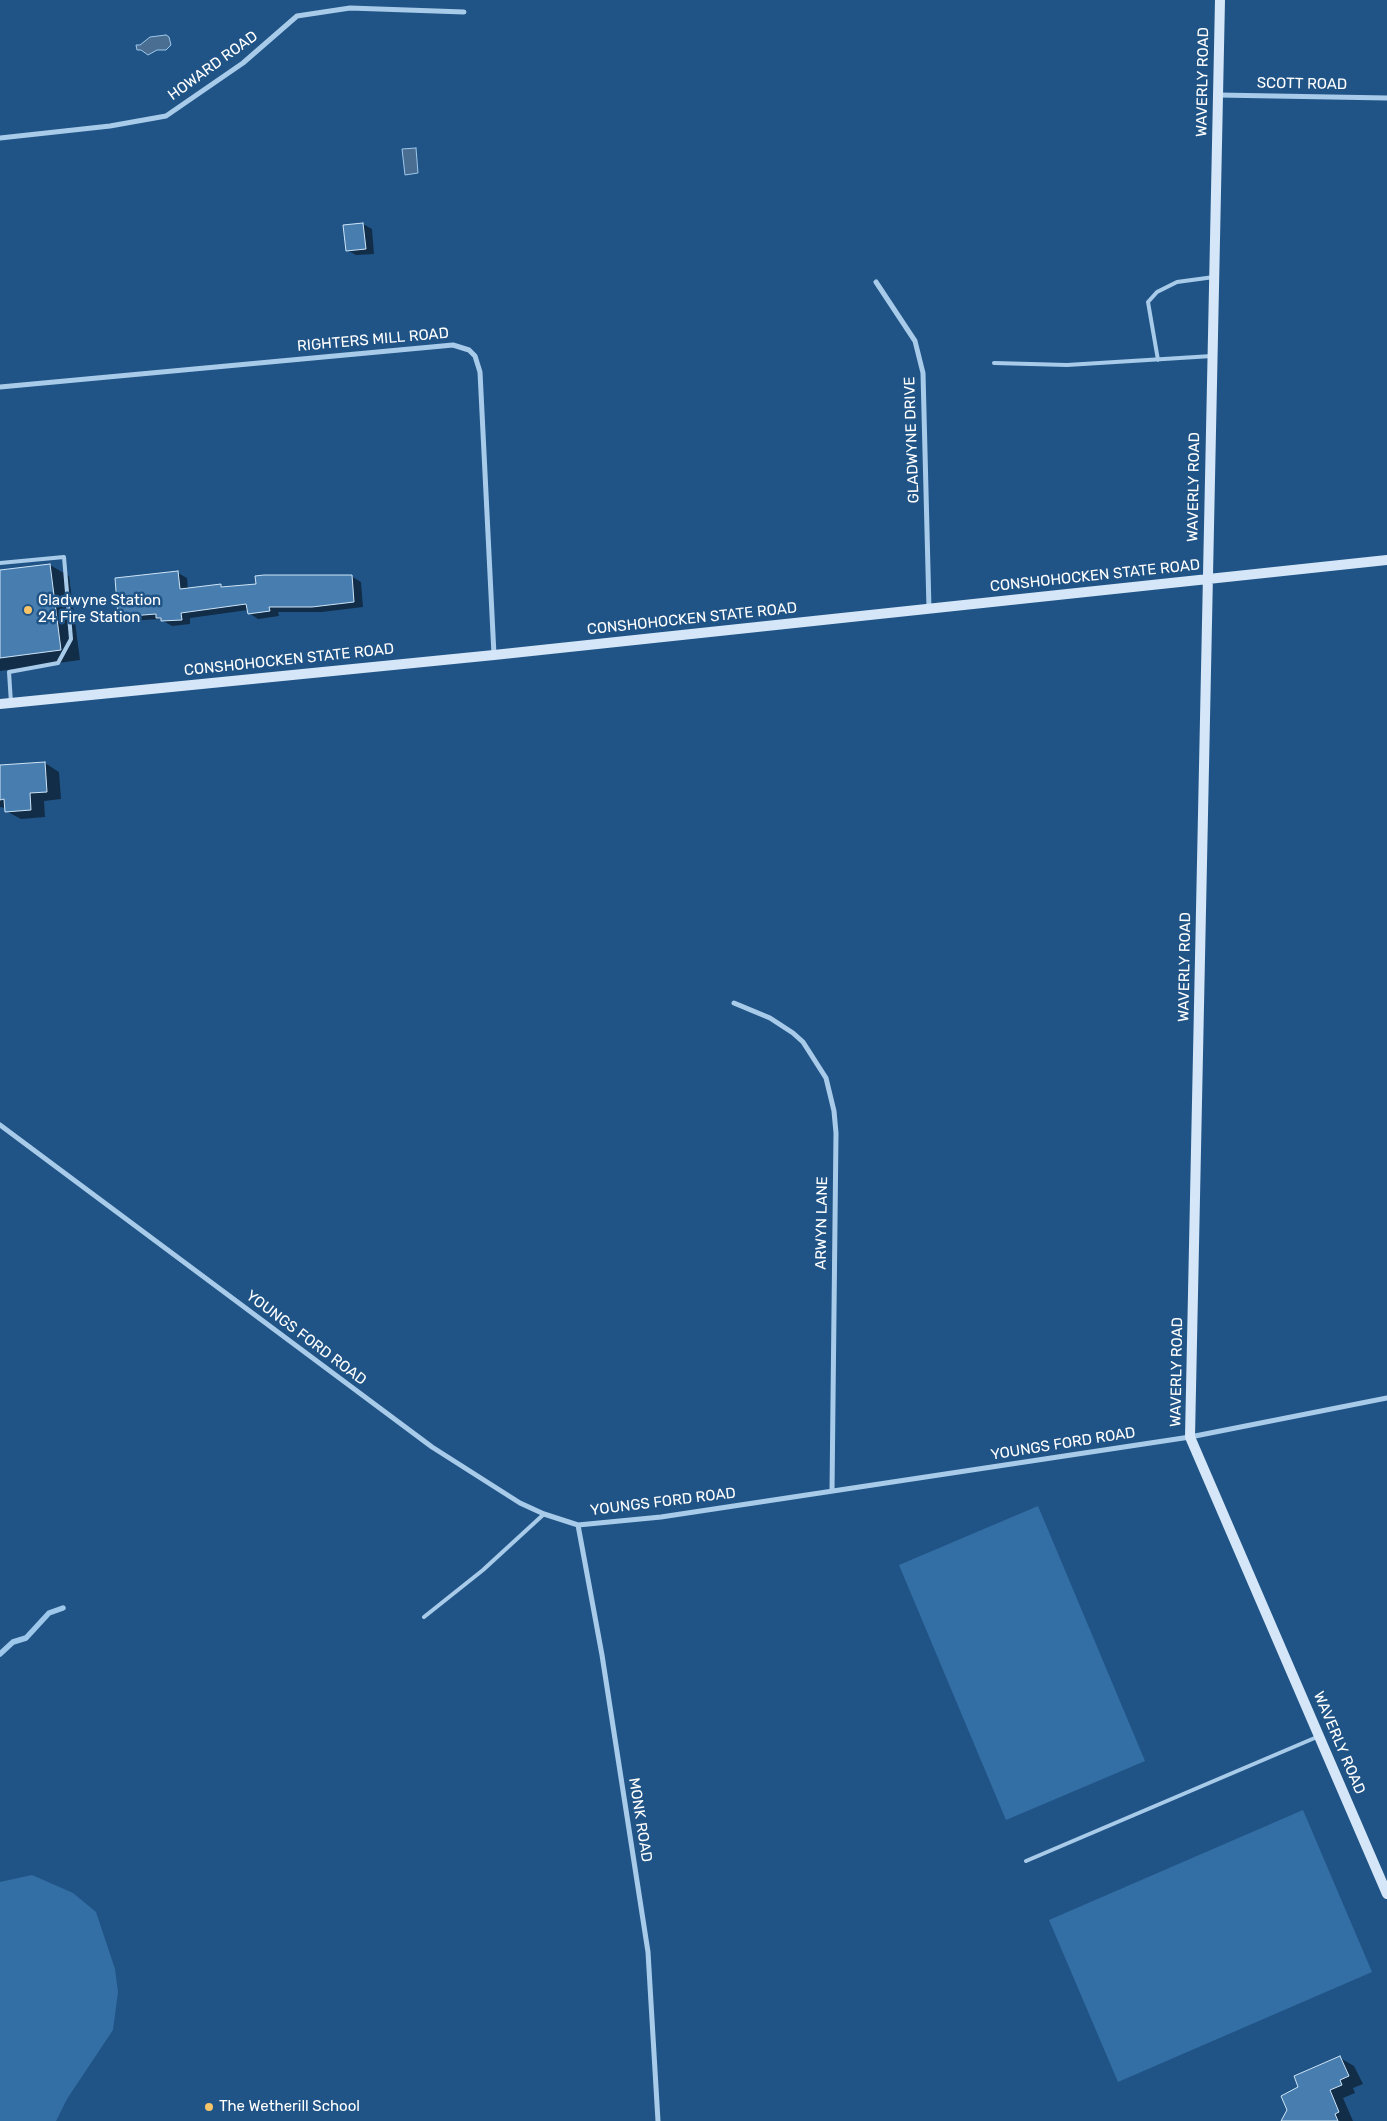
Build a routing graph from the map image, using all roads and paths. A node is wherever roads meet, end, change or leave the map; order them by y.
1 (1220, 0) edge
2 (464, 12) dead end
3 (1217, 95) junction
4 (1387, 98) edge
5 (0, 138) edge
6 (1214, 277) junction
7 (876, 282) dead end
8 (1212, 356) junction
9 (1158, 360) junction
10 (994, 363) dead end
11 (0, 387) edge
12 (1387, 560) edge
13 (0, 563) edge
14 (1208, 579) junction
15 (929, 609) junction
16 (494, 655) junction
17 (5, 704) edge
18 (734, 1004) dead end
19 (0, 1125) edge
20 (1387, 1398) edge
21 (1190, 1437) junction
22 (832, 1492) junction
23 (544, 1514) junction
24 (578, 1524) junction
25 (424, 1617) dead end
26 (1319, 1736) junction
27 (1026, 1861) dead end
28 (1387, 1894) edge
29 (658, 2121) edge

1 - 3 street, WAVERLY ROAD
2 - 5 street, HOWARD ROAD
3 - 4 street, SCOTT ROAD
3 - 6 street, WAVERLY ROAD
6 - 8 street, WAVERLY ROAD
6 - 9 lane
7 - 15 street, GLADWYNE DRIVE
8 - 9 lane
8 - 14 street, WAVERLY ROAD
9 - 10 lane
11 - 16 street, RIGHTERS MILL ROAD
12 - 14 street, CONSHOHOCKEN STATE ROAD
13 - 17 lane
14 - 15 street, CONSHOHOCKEN STATE ROAD
14 - 21 street, WAVERLY ROAD
15 - 16 street, CONSHOHOCKEN STATE ROAD
16 - 17 street, CONSHOHOCKEN STATE ROAD
18 - 22 street, ARWYN LANE
19 - 23 street, YOUNGS FORD ROAD
20 - 21 street, YOUNGS FORD ROAD
21 - 22 street, YOUNGS FORD ROAD
21 - 26 street, WAVERLY ROAD
22 - 24 street, YOUNGS FORD ROAD
23 - 24 street, YOUNGS FORD ROAD
23 - 25 lane
24 - 29 street, MONK ROAD
26 - 27 lane
26 - 28 street, WAVERLY ROAD

